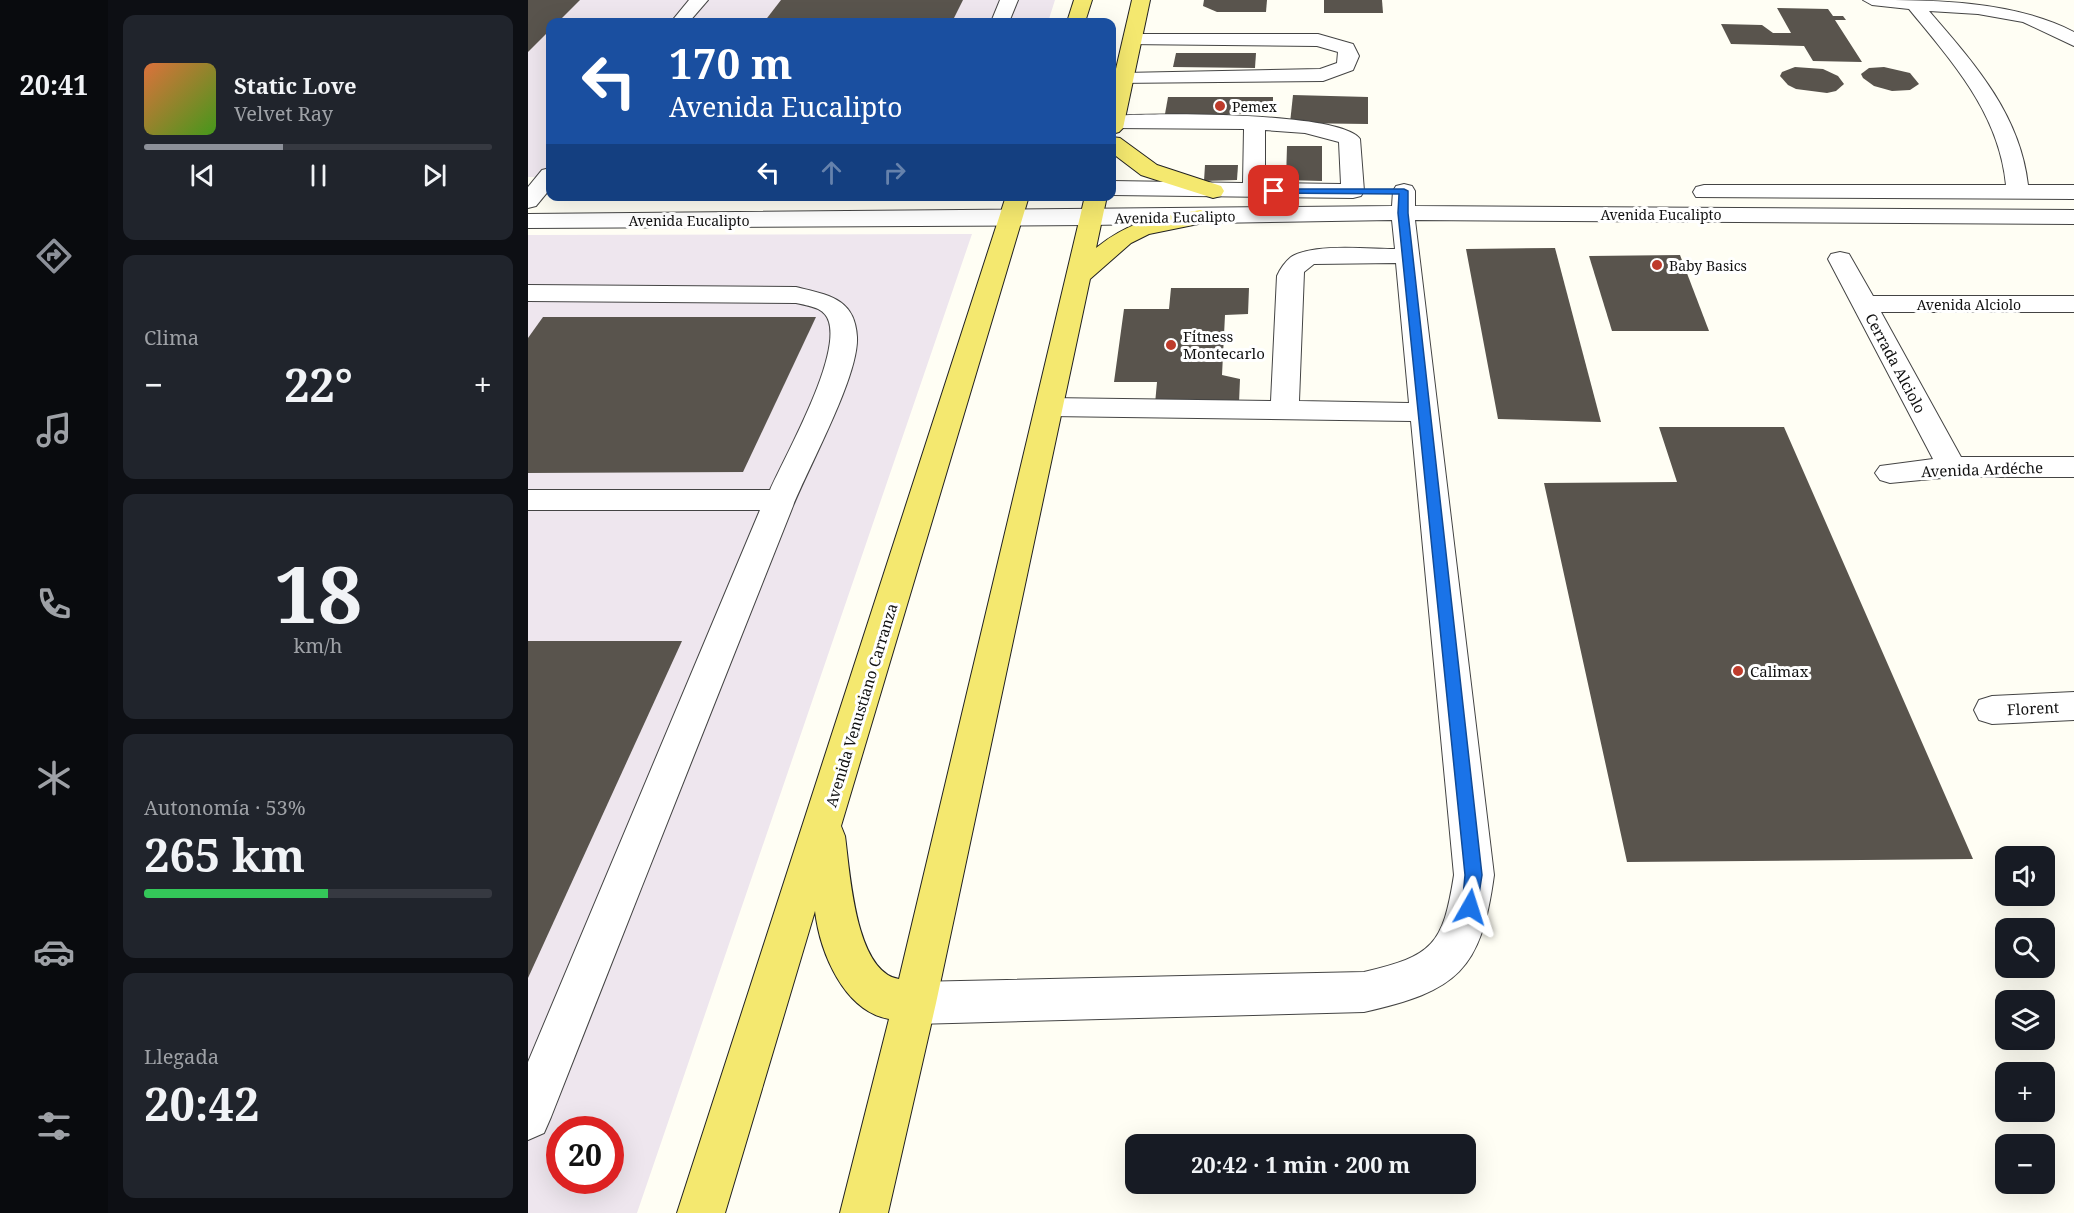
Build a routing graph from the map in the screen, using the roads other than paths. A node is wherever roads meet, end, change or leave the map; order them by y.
1 (699, 0) edge
2 (1009, 0) edge
3 (1083, 0) edge
4 (1141, 0) edge
5 (1872, 0) edge
6 (1913, 3) junction
7 (683, 18) edge
8 (1002, 18) edge
9 (1077, 18) edge
10 (1132, 40) junction
11 (2074, 40) edge
12 (1123, 79) junction
13 (1284, 101) junction
14 (1116, 112) edge
15 (1255, 124) junction
16 (1116, 131) edge
17 (1116, 135) edge
18 (1116, 188) edge
19 (1213, 191) junction
20 (1254, 191) junction
21 (1687, 192) dead end
22 (2018, 192) junction
23 (2074, 192) edge
24 (1391, 195) junction
25 (1093, 207) edge
26 (1013, 208) edge
27 (2074, 216) edge
28 (1200, 217) junction
29 (528, 221) edge
30 (1407, 256) junction
31 (1840, 259) dead end
32 (1077, 277) junction
33 (528, 293) edge
34 (1865, 304) junction
35 (2074, 304) edge
36 (1049, 407) junction
37 (1285, 410) junction
38 (1422, 412) junction
39 (1952, 467) junction
40 (2074, 467) edge
41 (1890, 473) dead end
42 (528, 500) edge
43 (780, 500) junction
44 (2074, 706) edge
45 (1992, 710) dead end
46 (824, 823) junction
47 (915, 1004) junction
48 (528, 1118) edge
49 (701, 1213) edge
50 (864, 1213) edge

1 - 7 street
2 - 8 street
3 - 9 main road
4 - 10 main road
5 - 6 street
6 - 11 street
6 - 22 street
10 - 12 main road
10 - 13 street
12 - 13 street
12 - 14 main road
13 - 15 street
13 - 24 street
15 - 16 street
15 - 20 street
17 - 19 main road
18 - 19 street, Avenida Eucalipto
19 - 20 street, Avenida Eucalipto
20 - 24 street, Avenida Eucalipto
21 - 22 street, Avenida Eucalipto
22 - 23 street, Avenida Eucalipto
24 - 27 street, Avenida Eucalipto
24 - 28 street, Avenida Eucalipto
24 - 30 street
25 - 26 street, Avenida Eucalipto
25 - 28 street, Avenida Eucalipto
25 - 32 main road
26 - 29 street, Avenida Eucalipto
26 - 46 main road, Avenida Venustiano Carranza
28 - 32 main road
30 - 37 street
30 - 38 street
31 - 34 street, Cerrada Alciolo
32 - 36 main road
33 - 43 street
34 - 35 street, Avenida Alciolo
34 - 39 street, Cerrada Alciolo
36 - 37 street
36 - 47 main road
37 - 38 street
38 - 47 street
39 - 40 street, Avenida Ardéche
39 - 41 street, Avenida Ardéche
42 - 43 street
43 - 48 street
44 - 45 street, Florent
46 - 47 main road
46 - 49 main road, Avenida Venustiano Carranza
47 - 50 main road

